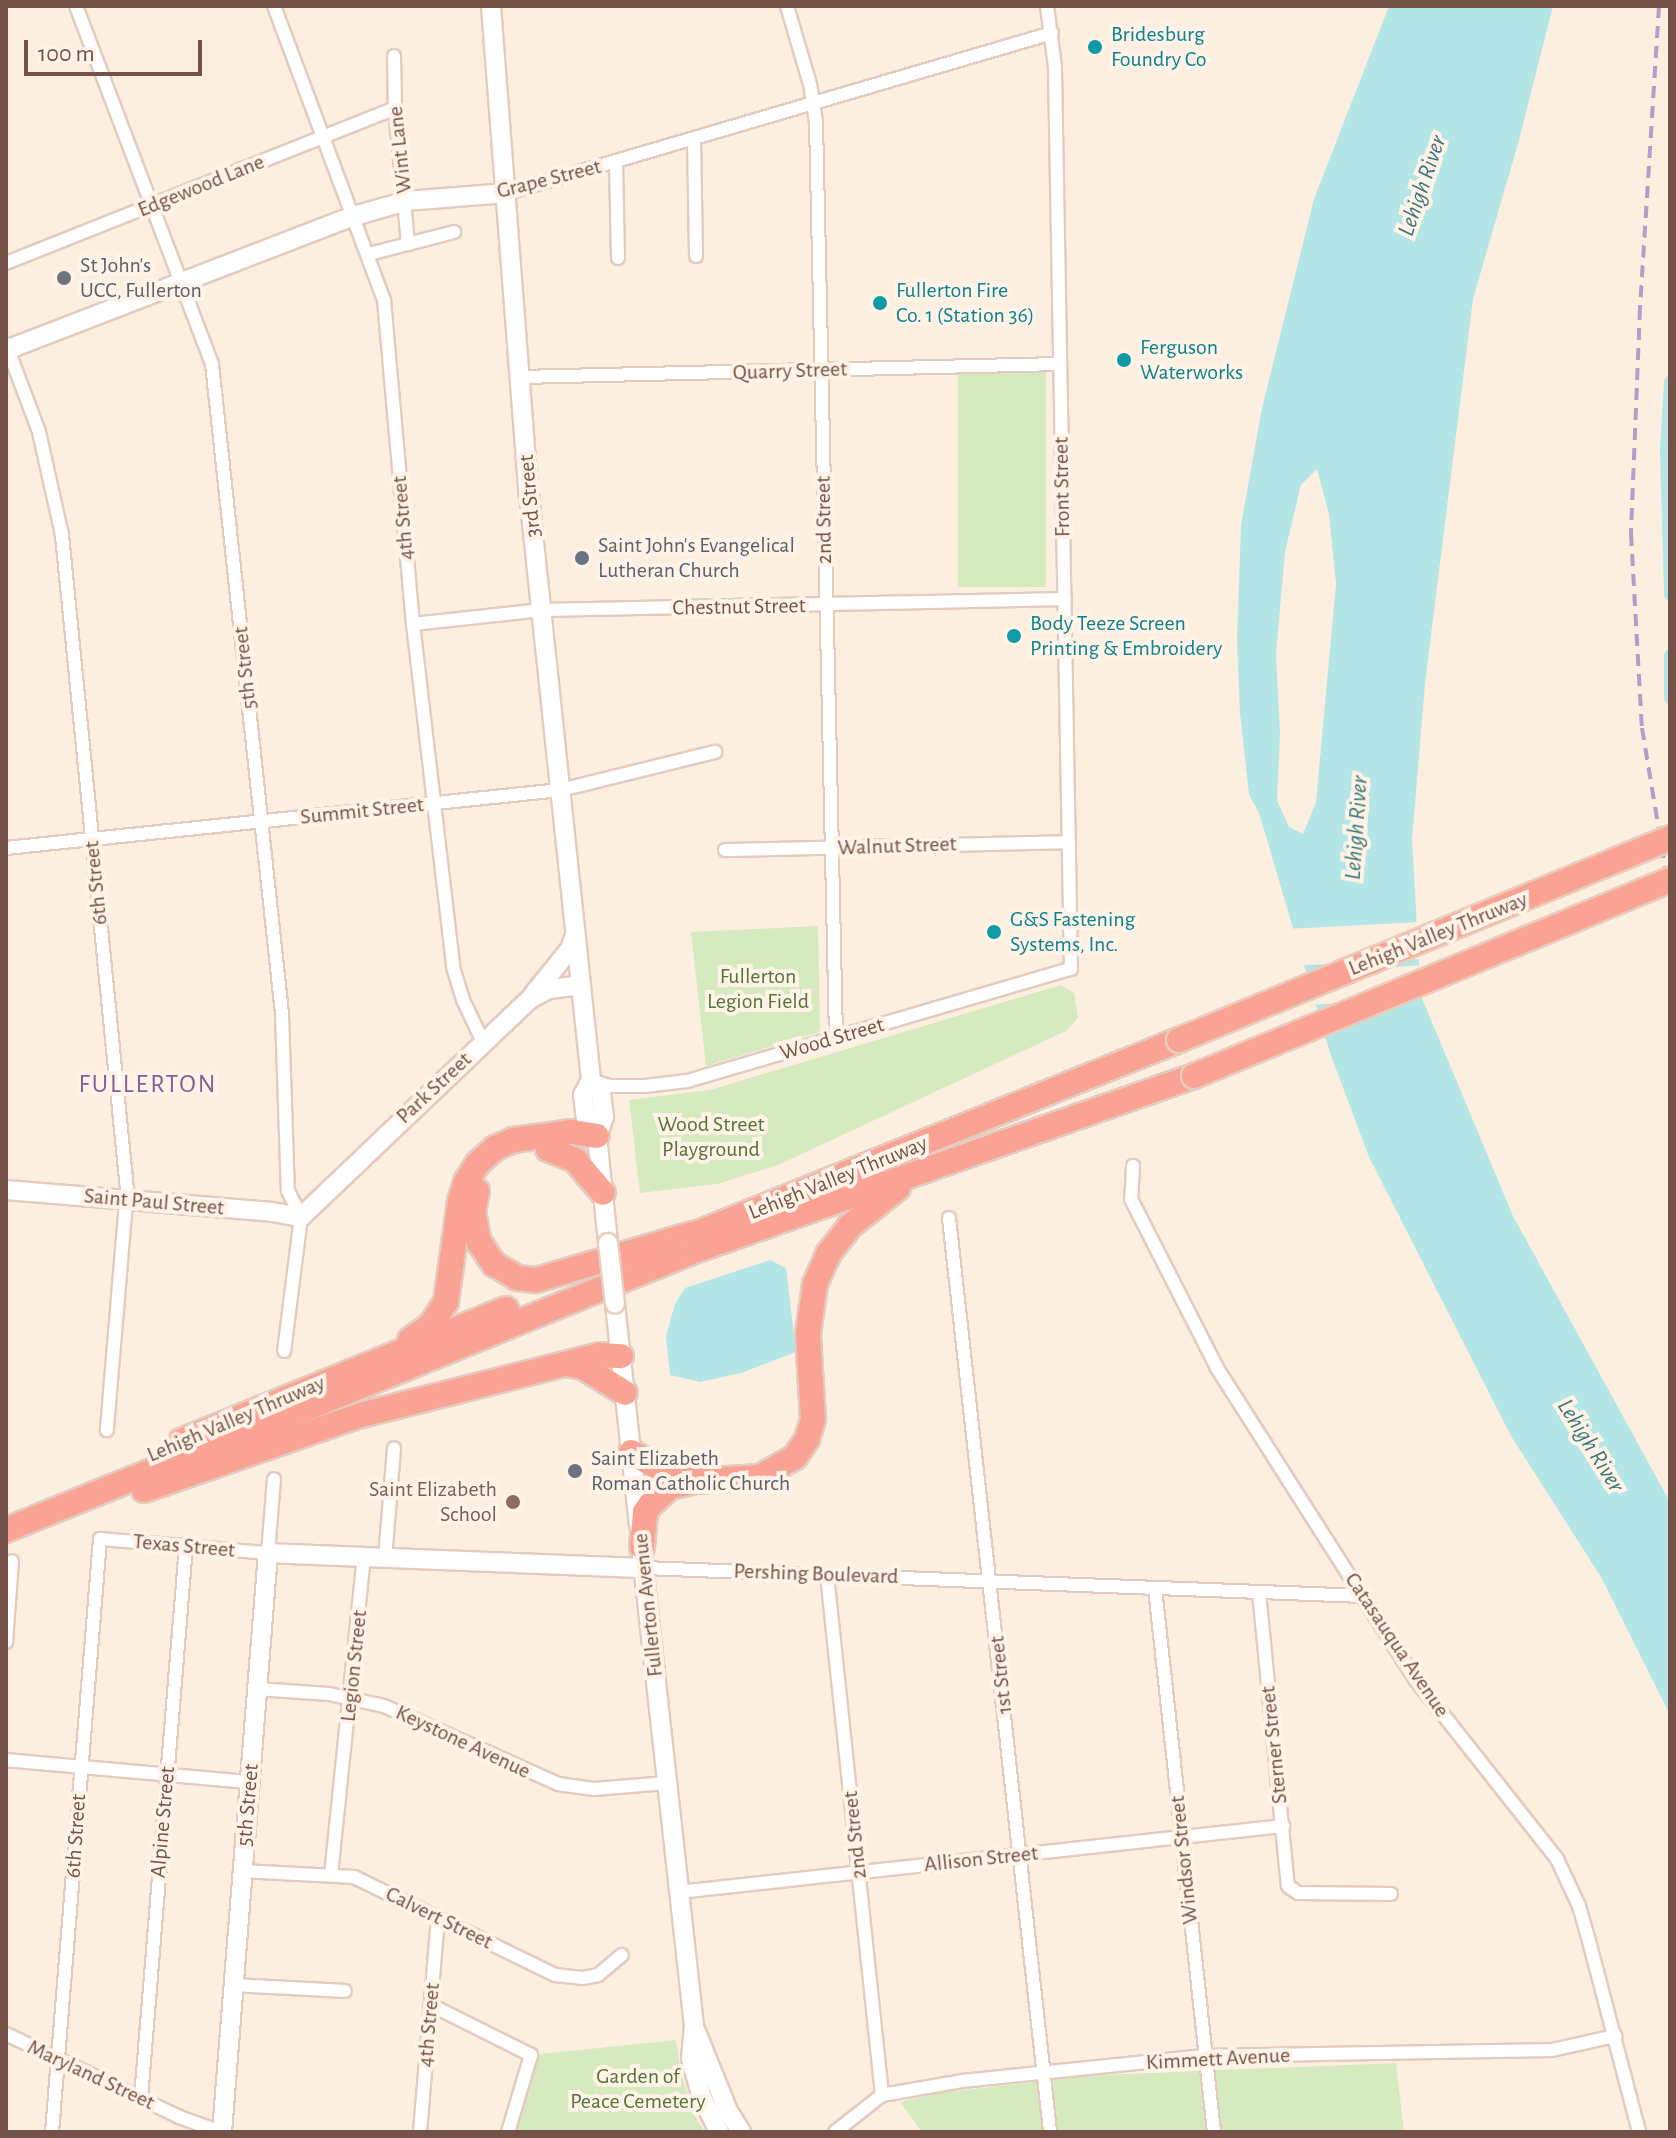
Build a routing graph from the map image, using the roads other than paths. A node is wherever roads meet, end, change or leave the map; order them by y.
1 (76, 6) edge
2 (274, 6) edge
3 (787, 6) edge
4 (1047, 6) edge
5 (496, 11) edge
6 (1052, 33) junction
7 (394, 56) dead end
8 (814, 104) junction
9 (395, 108) junction
10 (324, 136) junction
11 (694, 139) junction
12 (616, 162) junction
13 (507, 193) junction
14 (406, 201) junction
15 (153, 205) junction
16 (354, 216) junction
17 (454, 232) dead end
18 (408, 244) junction
19 (369, 254) junction
20 (696, 256) dead end
21 (618, 258) dead end
22 (6, 263) edge
23 (181, 283) junction
24 (7, 347) edge
25 (1060, 364) junction
26 (821, 370) junction
27 (520, 377) junction
28 (1065, 599) junction
29 (826, 605) junction
30 (542, 610) junction
31 (413, 624) junction
32 (715, 752) dead end
33 (561, 790) junction
34 (433, 805) junction
35 (261, 821) junction
36 (1670, 838) edge
37 (92, 839) junction
38 (1069, 842) junction
39 (6, 848) edge
40 (832, 848) junction
41 (725, 850) dead end
42 (1670, 880) edge
43 (576, 932) junction
44 (1071, 969) joint
45 (581, 985) junction
46 (530, 999) junction
47 (836, 1038) junction
48 (483, 1042) junction
49 (591, 1080) junction
50 (597, 1136) junction
51 (548, 1149) junction
52 (1133, 1166) dead end
53 (918, 1173) junction
54 (6, 1190) edge
55 (603, 1193) junction
56 (126, 1200) junction
57 (301, 1217) junction
58 (949, 1218) dead end
59 (701, 1231) junction
60 (284, 1351) dead end
61 (621, 1356) junction
62 (567, 1364) junction
63 (625, 1393) junction
64 (238, 1417) junction
65 (107, 1430) dead end
66 (394, 1448) dead end
67 (631, 1452) junction
68 (274, 1479) dead end
69 (695, 1481) junction
70 (6, 1517) edge
71 (6, 1530) edge
72 (100, 1539) joint
73 (186, 1546) junction
74 (9, 1550) edge
75 (268, 1553) junction
76 (364, 1557) junction
77 (385, 1558) junction
78 (643, 1558) junction
79 (827, 1575) junction
80 (991, 1581) junction
81 (1155, 1588) junction
82 (1259, 1592) junction
83 (1364, 1596) junction
84 (6, 1642) edge
85 (257, 1689) junction
86 (352, 1697) junction
87 (6, 1760) edge
88 (81, 1768) junction
89 (167, 1775) junction
90 (250, 1782) junction
91 (667, 1783) junction
92 (1283, 1826) junction
93 (1182, 1837) junction
94 (1021, 1855) junction
95 (243, 1871) junction
96 (859, 1872) junction
97 (331, 1875) junction
98 (679, 1892) junction
99 (1391, 1894) dead end
100 (438, 1917) junction
101 (622, 1955) dead end
102 (234, 1985) junction
103 (345, 1991) dead end
104 (431, 2005) junction
105 (694, 2025) junction
106 (6, 2034) edge
107 (1615, 2036) junction
108 (1205, 2056) junction
109 (58, 2058) junction
110 (1043, 2073) junction
111 (882, 2095) junction
112 (141, 2098) junction
113 (52, 2132) edge
114 (222, 2132) edge
115 (420, 2132) edge
116 (508, 2132) edge
117 (719, 2132) edge
118 (741, 2132) edge
119 (835, 2132) edge
120 (1050, 2132) edge
121 (1214, 2132) edge
122 (1639, 2132) edge

1 - 15 street, 5th Street
2 - 10 street, 4th Street
3 - 8 street, 2nd Street
4 - 6 street, Front Street
5 - 13 main road, 3rd Street
6 - 8 street, Grape Street
6 - 25 street, Front Street
7 - 9 street, Wint Lane
8 - 11 street, Grape Street
8 - 26 street, 2nd Street
9 - 10 street, Edgewood Lane
9 - 14 street, Wint Lane
10 - 15 street, Edgewood Lane
10 - 16 street, 4th Street
11 - 12 street, Grape Street
11 - 20 street
12 - 13 street, Grape Street
12 - 21 street
13 - 14 main road, Grape Street
13 - 27 main road, 3rd Street
14 - 16 main road, Grape Street
14 - 18 street, Wint Lane
15 - 22 street, Edgewood Lane
15 - 23 street, 5th Street
16 - 19 street, 4th Street
16 - 23 main road, Grape Street
17 - 18 street
18 - 19 street
19 - 31 street, 4th Street
23 - 24 main road, Grape Street
23 - 35 street, 5th Street
24 - 37 street, 6th Street
25 - 26 street, Quarry Street
25 - 28 street, Front Street
26 - 27 street, Quarry Street
26 - 29 street, 2nd Street
27 - 30 main road, 3rd Street
28 - 29 street, Chestnut Street
28 - 38 street, Front Street
29 - 30 street, Chestnut Street
29 - 40 street, 2nd Street
30 - 31 street, Chestnut Street
30 - 33 main road, 3rd Street
31 - 34 street, 4th Street
32 - 33 street, Summit Street
33 - 34 street, Summit Street
33 - 43 main road, 3rd Street
34 - 35 street, Summit Street
34 - 48 street, 4th Street
35 - 37 street, Summit Street
35 - 57 street, 5th Street
36 - 59 highway, Lehigh Valley Thruway, bridge
37 - 39 street, Summit Street
37 - 56 street, 6th Street
38 - 40 street, Walnut Street
38 - 44 street, Front Street
40 - 41 street, Walnut Street
40 - 47 street, 2nd Street
42 - 53 highway, Lehigh Valley Thruway, bridge
43 - 45 main road, 3rd Street
43 - 46 main road
44 - 47 street, Wood Street
45 - 46 main road, Park Street
45 - 49 main road, Fullerton Avenue
46 - 48 main road, Park Street
47 - 49 street, Wood Street
48 - 57 main road, Park Street
49 - 50 main road, Fullerton Avenue
50 - 51 highway
50 - 55 main road, Fullerton Avenue
50 - 64 highway
51 - 55 highway
51 - 59 highway
52 - 83 street, Catasauqua Avenue
53 - 69 highway
53 - 71 highway, Lehigh Valley Thruway
54 - 56 main road, Saint Paul Street
55 - 61 main road, Fullerton Avenue, bridge
56 - 57 main road, Saint Paul Street
56 - 65 street, 6th Street
57 - 60 street, 5th Street
58 - 80 street, 1st Street
59 - 64 highway, Lehigh Valley Thruway
61 - 62 highway
61 - 63 main road, Fullerton Avenue
62 - 63 highway
62 - 74 highway
63 - 67 main road, Fullerton Avenue
64 - 70 highway, Lehigh Valley Thruway
66 - 77 street
67 - 69 highway
67 - 78 main road, Fullerton Avenue
68 - 75 street, 5th Street
69 - 78 highway
72 - 73 street, Texas Street
72 - 88 street, 6th Street
73 - 75 street, Texas Street
73 - 89 street, Alpine Street
74 - 84 street
75 - 76 main road, Pershing Boulevard
75 - 85 main road, 5th Street
76 - 77 main road, Pershing Boulevard
76 - 86 street, Legion Street
77 - 78 main road, Pershing Boulevard
78 - 79 street, Pershing Boulevard
78 - 91 main road, Fullerton Avenue
79 - 80 street, Pershing Boulevard
79 - 96 street, 2nd Street
80 - 81 street, Pershing Boulevard
80 - 94 street, 1st Street
81 - 82 street, Pershing Boulevard
81 - 93 street, Windsor Street
82 - 83 street, Pershing Boulevard
82 - 92 street, Sterner Street
83 - 107 street, Catasauqua Avenue
85 - 86 street, Keystone Avenue
85 - 90 main road, 5th Street
86 - 91 street, Keystone Avenue
86 - 97 street, Legion Street
87 - 88 street
88 - 89 street
88 - 109 street, 6th Street
89 - 90 street
89 - 112 street, Alpine Street
90 - 95 main road, 5th Street
91 - 98 main road, Fullerton Avenue
92 - 93 street, Allison Street
92 - 99 street, Sterner Street
93 - 94 street, Allison Street
93 - 108 street, Windsor Street
94 - 96 street, Allison Street
94 - 110 street, 1st Street
95 - 97 street, Calvert Street
95 - 102 main road, 5th Street
96 - 98 street, Allison Street
96 - 111 street, 2nd Street
97 - 100 street, Calvert Street
98 - 105 main road, Fullerton Avenue
100 - 101 street, Calvert Street
100 - 104 street, 4th Street
102 - 103 street
102 - 114 main road, 5th Street
104 - 115 street, 4th Street
104 - 116 street
105 - 117 main road, Fullerton Avenue
105 - 118 main road, Fullerton Avenue
106 - 109 street, Maryland Street
107 - 108 street, Kimmett Avenue
107 - 122 street, Catasauqua Avenue
108 - 110 street, Kimmett Avenue
108 - 121 street, Windsor Street
109 - 112 street, Maryland Street
109 - 113 street, 6th Street
110 - 111 street, Kimmett Avenue
110 - 120 street, 1st Street
111 - 119 street
112 - 114 street, Maryland Street

